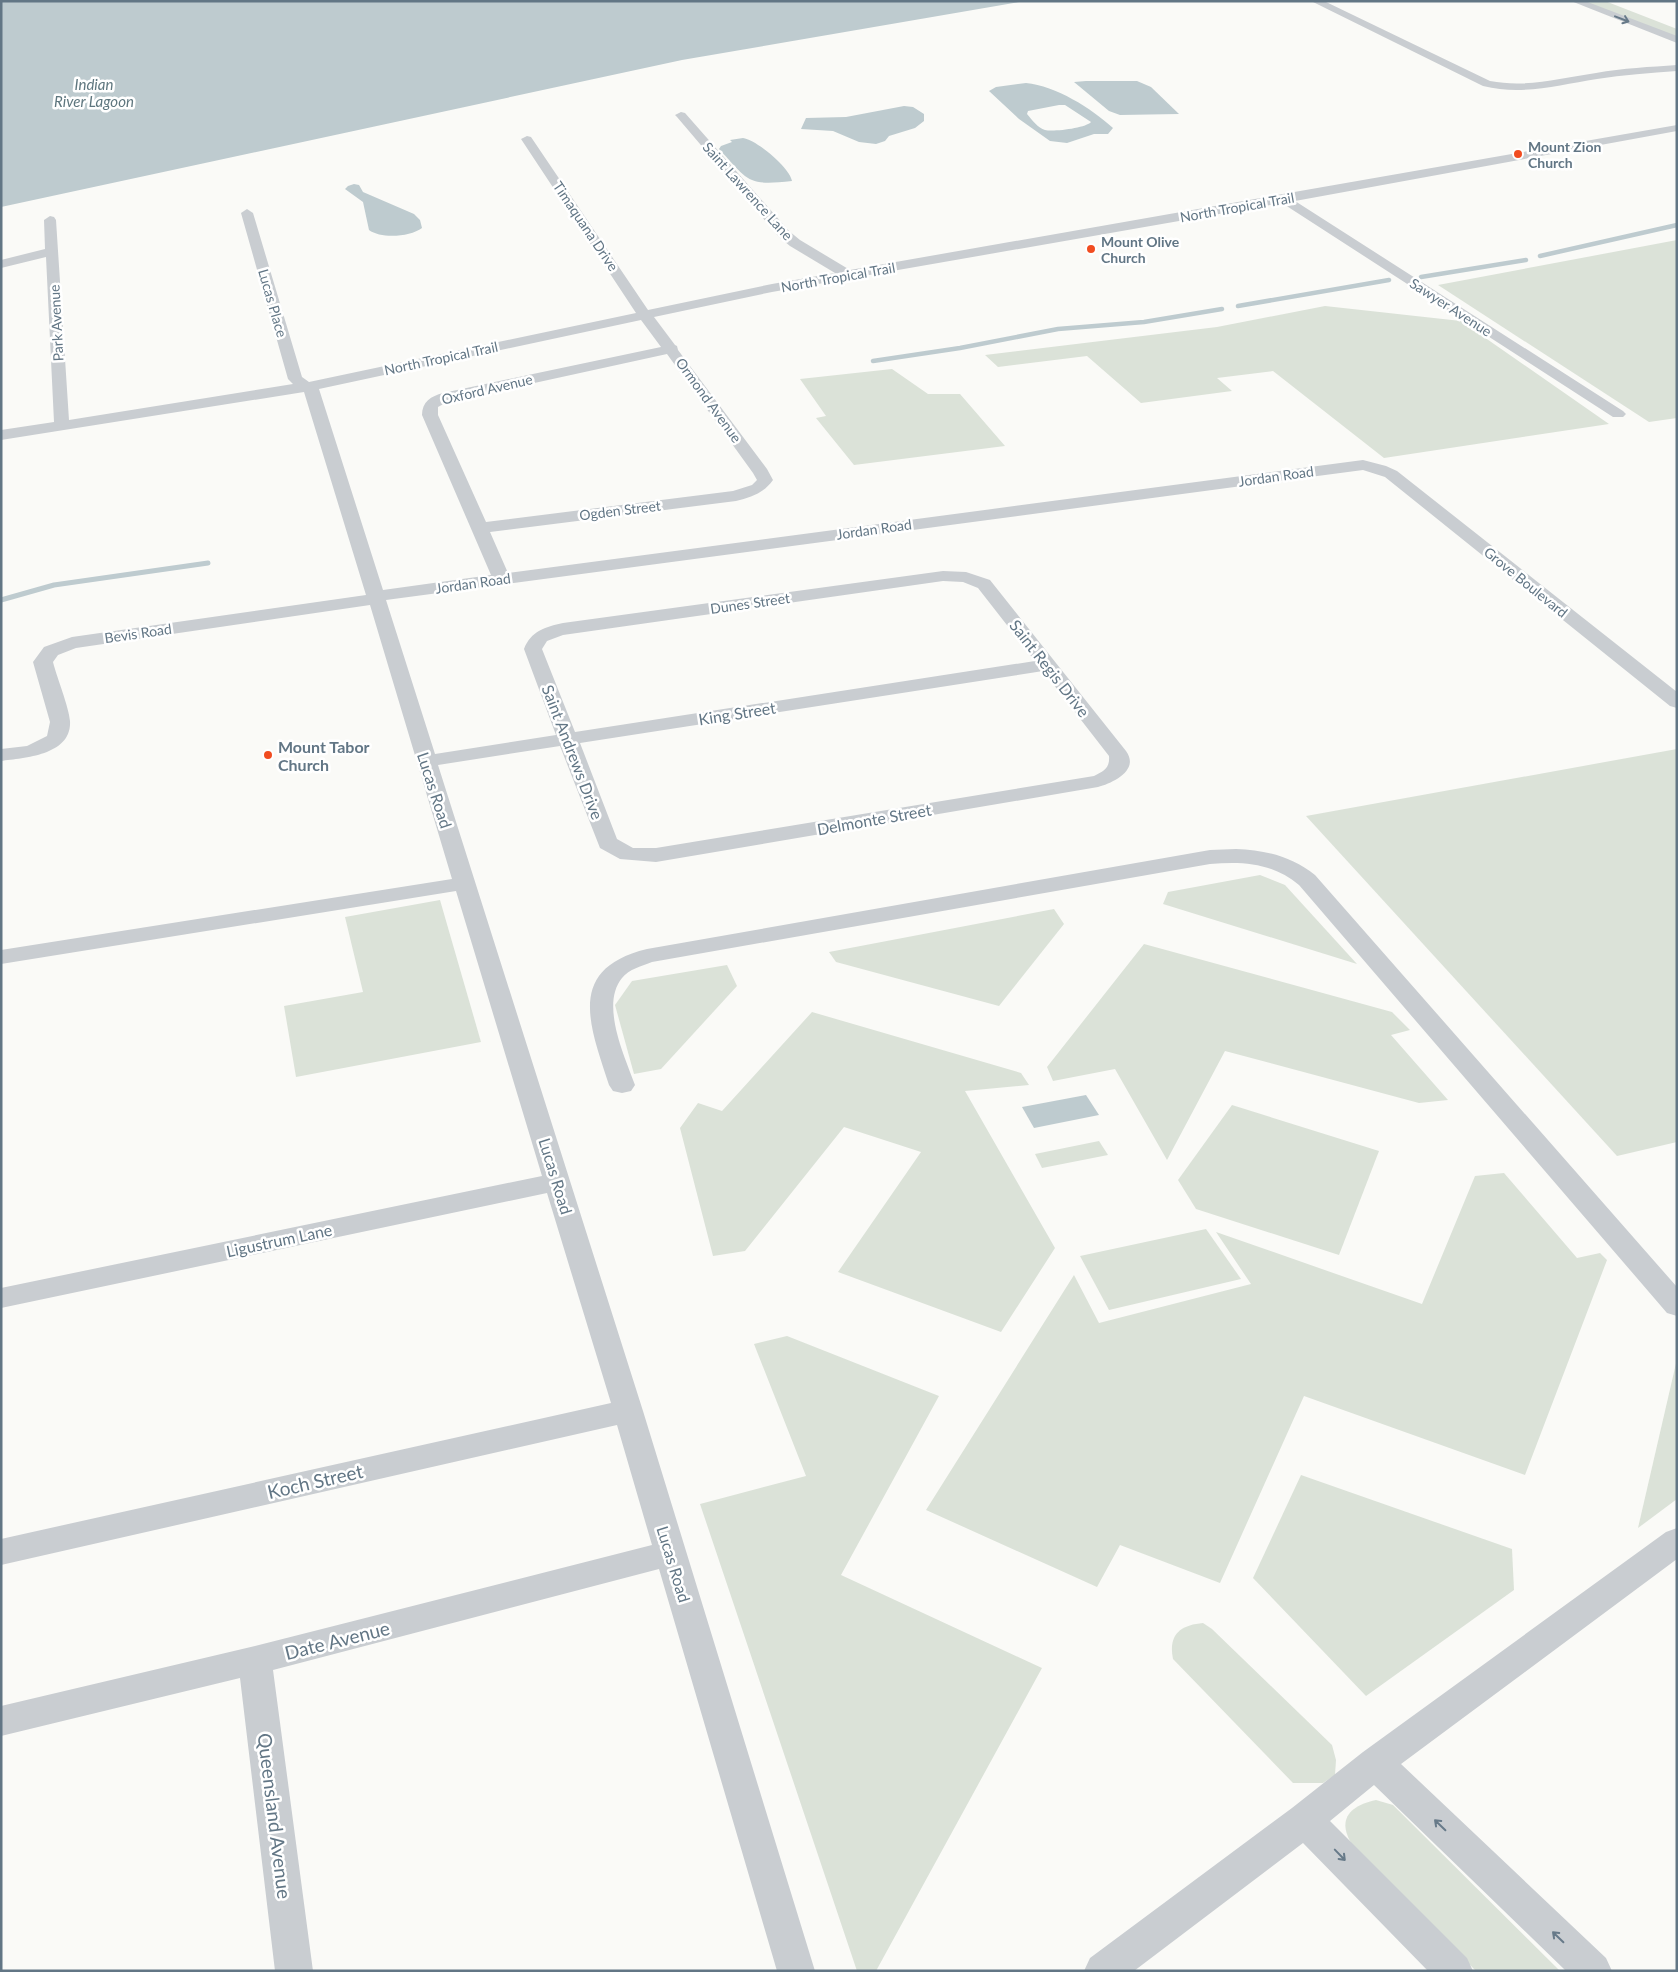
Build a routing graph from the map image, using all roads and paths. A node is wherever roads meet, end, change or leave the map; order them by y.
1 (1316, 1) edge
2 (1576, 1) edge
3 (1677, 40) edge
4 (1677, 68) edge
5 (681, 115) dead end
6 (1677, 128) edge
7 (1660, 131) junction
8 (1677, 138) edge
9 (527, 139) dead end
10 (1284, 199) junction
11 (247, 213) dead end
12 (50, 220) dead end
13 (52, 251) junction
14 (1, 264) edge
15 (848, 275) junction
16 (644, 314) junction
17 (672, 350) junction
18 (306, 387) junction
19 (1618, 414) dead end
20 (62, 426) junction
21 (1, 435) edge
22 (1373, 467) joint
23 (758, 488) joint
24 (481, 528) junction
25 (966, 577) joint
26 (502, 579) junction
27 (376, 597) junction
28 (536, 640) joint
29 (1048, 665) junction
30 (1677, 702) edge
31 (567, 739) junction
32 (1, 755) edge
33 (426, 762) junction
34 (1118, 770) joint
35 (628, 854) joint
36 (466, 883) junction
37 (1, 957) edge
38 (622, 1085) dead end
39 (557, 1182) junction
40 (1, 1298) edge
41 (1677, 1306) edge
42 (628, 1411) junction
43 (1677, 1541) edge
44 (1, 1552) edge
45 (671, 1553) junction
46 (255, 1660) junction
47 (1, 1721) edge
48 (1375, 1763) junction
49 (1305, 1820) junction
50 (294, 1971) edge
51 (796, 1971) edge
52 (1103, 1971) edge
53 (1454, 1971) edge
54 (1593, 1971) edge

1 - 4 street
2 -> 3 street
5 - 15 street, Saint Lawrence Lane
6 - 7 street, North Tropical Trail
7 - 8 street
7 - 10 street, North Tropical Trail
9 - 16 street, Timaquana Drive
10 - 15 street, North Tropical Trail
10 - 19 street, Sawyer Avenue
11 - 18 street, Lucas Place
12 - 13 street, Park Avenue
13 - 14 street
13 - 20 street, Park Avenue
15 - 16 street, North Tropical Trail
16 - 17 street, Ormond Avenue
16 - 18 street, North Tropical Trail
17 - 23 street, Ormond Avenue
17 - 24 street, Oxford Avenue
18 - 20 street, North Tropical Trail
18 - 27 street, Lucas Road
20 - 21 street, North Tropical Trail
22 - 26 street, Jordan Road
22 - 30 street, Grove Boulevard
23 - 24 street, Ogden Street
24 - 26 street, Oxford Avenue
25 - 28 street, Dunes Street
25 - 29 street, Saint Regis Drive
26 - 27 street, Jordan Road
27 - 32 street, Bevis Road
27 - 33 street, Lucas Road
28 - 31 street, Saint Andrews Drive
29 - 31 street, King Street
29 - 34 street, Saint Regis Drive
31 - 33 street, King Street
31 - 35 street, Saint Andrews Drive
33 - 36 street, Lucas Road
34 - 35 street, Delmonte Street
36 - 37 street
36 - 39 street, Lucas Road
38 - 41 street
39 - 40 street, Ligustrum Lane
39 - 42 street, Lucas Road
42 - 44 street, Koch Street
42 - 45 street, Lucas Road
43 - 48 street
45 - 46 street, Date Avenue
45 - 51 street, Lucas Road
46 - 47 street, Date Avenue
46 - 50 street, Queensland Avenue
48 - 49 street
54 -> 48 street
49 - 52 street
49 -> 53 street

